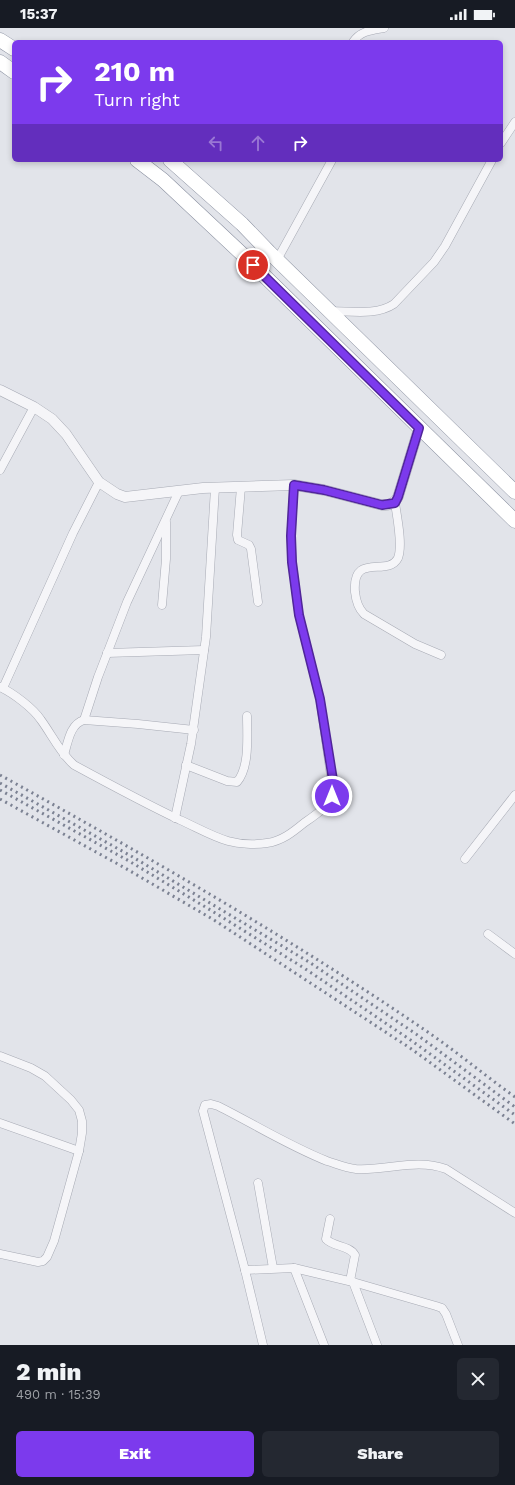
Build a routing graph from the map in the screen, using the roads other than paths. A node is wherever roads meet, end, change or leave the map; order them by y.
1 (384, 28) edge
2 (0, 40) edge
3 (354, 40) edge
4 (12, 48) edge
5 (0, 62) edge
6 (12, 71) edge
7 (515, 122) edge
8 (503, 140) edge
9 (140, 162) edge
10 (172, 162) edge
11 (331, 162) edge
12 (491, 162) edge
13 (277, 260) junction
14 (329, 310) junction
15 (0, 390) edge
16 (34, 407) junction
17 (419, 428) junction
18 (0, 470) edge
19 (99, 482) junction
20 (294, 485) junction
21 (241, 487) junction
22 (215, 488) junction
23 (179, 491) junction
24 (515, 492) edge
25 (395, 503) junction
26 (166, 520) junction
27 (515, 521) edge
28 (258, 602) dead end
29 (162, 605) dead end
30 (204, 650) junction
31 (107, 652) junction
32 (441, 655) dead end
33 (2, 688) edge
34 (247, 716) dead end
35 (84, 720) junction
36 (194, 730) junction
37 (64, 755) junction
38 (186, 765) junction
39 (515, 795) edge
40 (175, 818) junction
41 (465, 859) dead end
42 (488, 934) dead end
43 (515, 954) edge
44 (0, 1056) edge
45 (0, 1123) edge
46 (79, 1151) junction
47 (258, 1183) dead end
48 (515, 1213) edge
49 (330, 1220) dead end
50 (0, 1254) edge
51 (273, 1268) junction
52 (294, 1268) junction
53 (245, 1270) junction
54 (352, 1282) junction
55 (263, 1345) edge
56 (324, 1345) edge
57 (376, 1345) edge
58 (458, 1345) edge

1 - 3 street
2 - 4 highway
5 - 6 highway
7 - 8 street
9 - 17 highway
10 - 13 highway
11 - 13 street
12 - 14 street
13 - 14 highway
14 - 24 highway
15 - 16 street
16 - 18 street
16 - 19 street
17 - 25 street
17 - 27 highway
19 - 23 street
19 - 33 street
20 - 21 street
20 - 25 street
20 - 40 street
21 - 22 street
21 - 28 street
22 - 23 street
22 - 30 street
23 - 26 street
25 - 32 street
26 - 29 street
26 - 31 street
30 - 31 street
30 - 36 street
31 - 35 street
33 - 37 street
34 - 38 street
35 - 36 street
35 - 37 street
36 - 38 street
37 - 40 street
38 - 40 street
39 - 41 street
42 - 43 street
44 - 46 street
45 - 46 street
46 - 50 street
47 - 51 street
48 - 53 street
49 - 54 street
51 - 52 street
51 - 53 street
52 - 54 street
52 - 56 street
53 - 55 street
54 - 57 street
54 - 58 street

